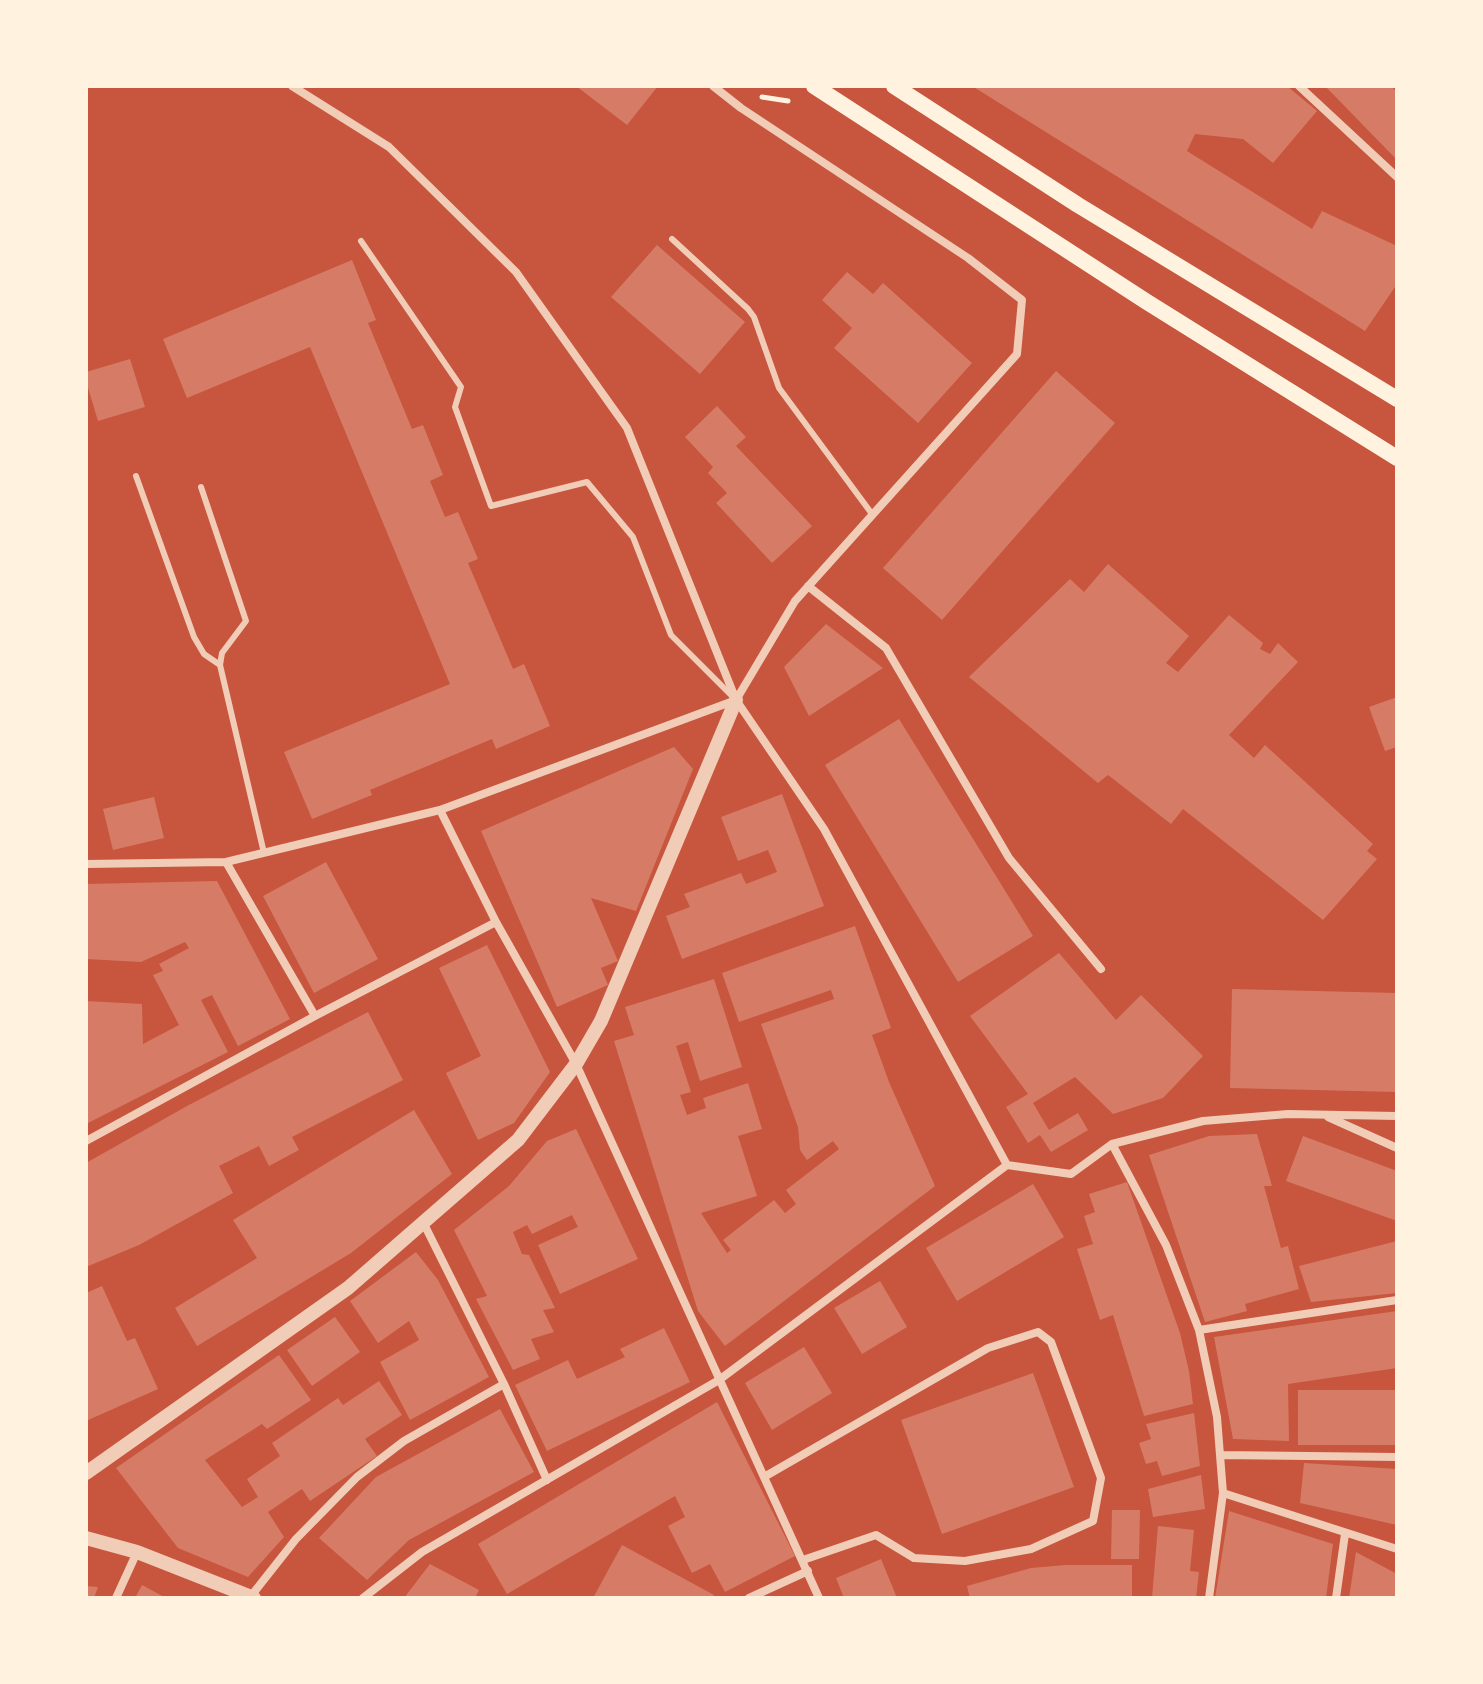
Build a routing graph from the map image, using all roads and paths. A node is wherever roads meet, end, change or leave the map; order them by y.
1 (292, 86) edge
2 (713, 86) edge
3 (814, 86) edge
4 (894, 86) edge
5 (1299, 86) edge
6 (1397, 177) edge
7 (672, 239) dead end
8 (361, 241) dead end
9 (1397, 399) edge
10 (1397, 458) edge
11 (136, 476) dead end
12 (201, 487) dead end
13 (872, 514) junction
14 (808, 586) junction
15 (220, 665) junction
16 (736, 700) junction
17 (440, 810) junction
18 (264, 853) junction
19 (226, 862) junction
20 (86, 864) edge
21 (496, 922) junction
22 (1101, 969) dead end
23 (315, 1016) junction
24 (576, 1064) junction
25 (1324, 1115) junction
26 (1397, 1116) edge
27 (86, 1141) edge
28 (1112, 1144) junction
29 (1397, 1148) edge
30 (1007, 1165) junction
31 (423, 1221) junction
32 (1397, 1300) edge
33 (1199, 1330) junction
34 (719, 1380) junction
35 (504, 1384) junction
36 (1220, 1455) junction
37 (1397, 1457) edge
38 (86, 1473) edge
39 (764, 1477) junction
40 (547, 1480) junction
41 (1223, 1493) junction
42 (1345, 1534) junction
43 (86, 1538) edge
44 (1397, 1549) edge
45 (137, 1552) junction
46 (803, 1560) junction
47 (808, 1571) junction
48 (252, 1597) edge
49 (116, 1598) edge
50 (363, 1598) edge
51 (749, 1598) edge
52 (819, 1598) edge
53 (1209, 1598) edge
54 (1336, 1598) edge

1 - 16 street
2 - 13 street
3 - 10 main road
4 - 9 main road
5 - 6 street
7 - 13 lane
8 - 16 lane
11 - 15 lane
12 - 15 lane
13 - 14 street
14 - 16 street
14 - 22 street
15 - 18 lane
16 - 17 street
16 - 24 street
16 - 30 street
17 - 18 street
17 - 21 street
18 - 19 street
19 - 20 street
19 - 23 street
21 - 23 street
21 - 24 street
23 - 27 street
24 - 31 street
24 - 34 street
25 - 26 street
25 - 28 street
25 - 29 street
28 - 30 street
28 - 33 street
30 - 34 street
31 - 35 street
31 - 38 street
32 - 33 street
33 - 36 street
34 - 39 street
34 - 40 street
35 - 40 street
35 - 48 street
36 - 37 street
36 - 41 street
39 - 46 street
39 - 46 street
40 - 50 street
41 - 42 street
41 - 53 street
42 - 44 street
42 - 54 street
43 - 45 street
45 - 48 street
45 - 49 street
46 - 47 street
47 - 51 street
47 - 52 street

